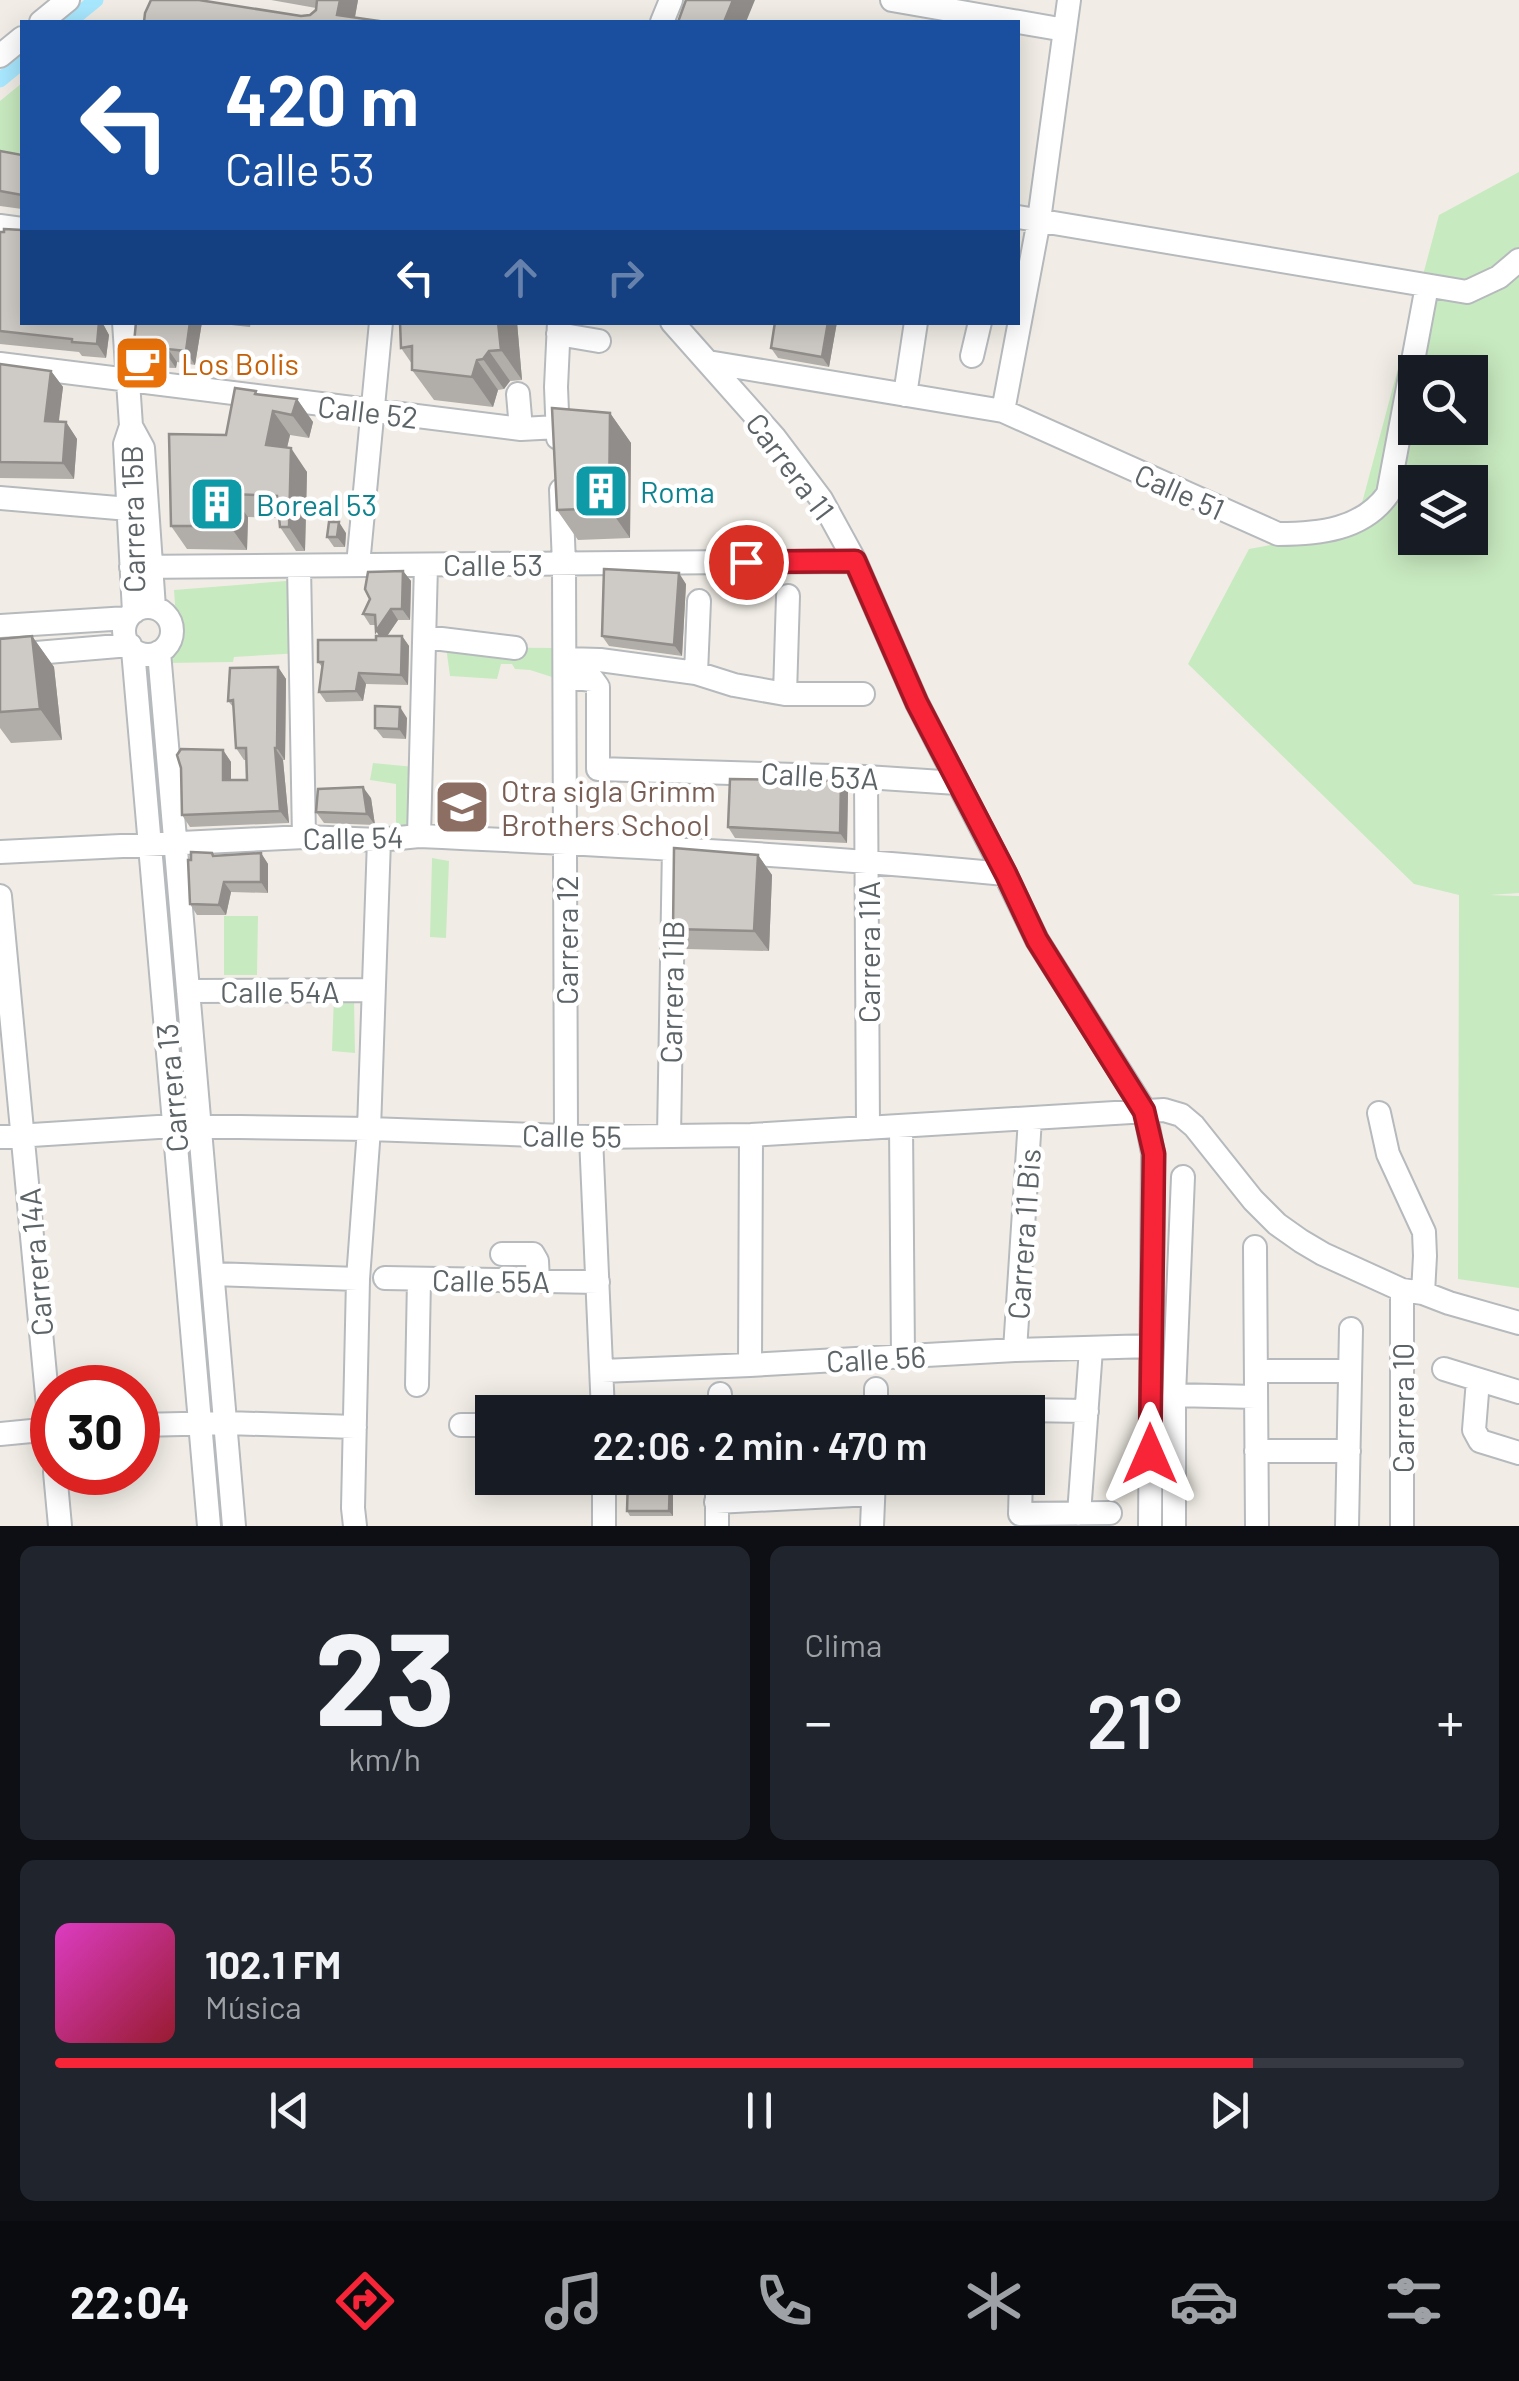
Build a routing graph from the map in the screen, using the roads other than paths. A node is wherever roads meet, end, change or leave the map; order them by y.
1 (68, 0) edge
2 (892, 0) edge
3 (1069, 0) edge
4 (43, 20) edge
5 (1007, 20) edge
6 (1020, 22) edge
7 (1064, 30) junction
8 (20, 40) edge
9 (0, 56) edge
10 (1028, 219) edge
11 (1519, 260) edge
12 (1020, 280) edge
13 (1427, 286) junction
14 (124, 325) edge
15 (381, 325) edge
16 (675, 325) edge
17 (916, 325) edge
18 (979, 325) edge
19 (1014, 325) edge
20 (558, 328) edge
21 (599, 341) dead end
22 (972, 356) dead end
23 (708, 362) junction
24 (0, 364) edge
25 (126, 380) junction
26 (518, 394) dead end
27 (905, 395) junction
28 (1003, 411) junction
29 (372, 412) junction
30 (131, 426) junction
31 (558, 427) junction
32 (521, 429) junction
33 (0, 498) edge
34 (128, 508) junction
35 (855, 561) junction
36 (564, 564) junction
37 (358, 565) junction
38 (426, 565) junction
39 (298, 566) junction
40 (141, 567) junction
41 (788, 596) dead end
42 (698, 600) dead end
43 (139, 612) junction
44 (0, 626) edge
45 (425, 638) junction
46 (131, 647) junction
47 (516, 648) dead end
48 (159, 652) junction
49 (0, 656) edge
50 (565, 668) junction
51 (696, 673) junction
52 (785, 694) junction
53 (862, 694) dead end
54 (866, 777) junction
55 (957, 783) junction
56 (419, 836) junction
57 (304, 838) junction
58 (380, 840) junction
59 (566, 843) junction
60 (150, 844) junction
61 (175, 844) junction
62 (674, 847) junction
63 (0, 852) edge
64 (868, 860) junction
65 (1006, 874) junction
66 (0, 896) edge
67 (372, 990) junction
68 (188, 991) junction
69 (1144, 1111) junction
70 (1379, 1114) dead end
71 (1030, 1118) junction
72 (174, 1126) junction
73 (901, 1126) junction
74 (200, 1127) junction
75 (369, 1128) junction
76 (868, 1128) junction
77 (750, 1135) junction
78 (11, 1136) edge
79 (566, 1136) junction
80 (668, 1136) junction
81 (591, 1137) junction
82 (1183, 1177) dead end
83 (1255, 1246) dead end
84 (502, 1254) dead end
85 (213, 1274) junction
86 (358, 1278) junction
87 (385, 1278) dead end
88 (418, 1279) junction
89 (538, 1281) junction
90 (598, 1282) junction
91 (1413, 1292) junction
92 (1449, 1303) junction
93 (1519, 1306) edge
94 (1519, 1323) edge
95 (1351, 1330) dead end
96 (1151, 1346) junction
97 (1015, 1350) junction
98 (1092, 1350) junction
99 (904, 1357) junction
100 (42, 1365) edge
101 (750, 1366) junction
102 (1444, 1370) dead end
103 (602, 1371) junction
104 (1256, 1371) junction
105 (1350, 1371) junction
106 (1478, 1380) junction
107 (417, 1385) dead end
108 (1519, 1392) edge
109 (603, 1395) edge
110 (1174, 1396) junction
111 (1256, 1397) junction
112 (1045, 1410) edge
113 (1087, 1411) junction
114 (200, 1423) junction
115 (226, 1423) junction
116 (160, 1425) edge
117 (461, 1425) dead end
118 (475, 1425) edge
119 (355, 1427) junction
120 (0, 1434) edge
121 (30, 1435) edge
122 (1256, 1451) junction
123 (1349, 1451) junction
124 (1519, 1453) edge
125 (57, 1495) edge
126 (604, 1495) edge
127 (823, 1495) edge
128 (873, 1495) edge
129 (1021, 1495) edge
130 (716, 1514) edge
131 (1110, 1514) dead end
132 (1075, 1518) edge
133 (60, 1526) edge
134 (209, 1526) edge
135 (234, 1526) edge
136 (355, 1526) edge
137 (604, 1526) edge
138 (872, 1526) edge
139 (1150, 1526) edge
140 (1174, 1526) edge
141 (1257, 1526) edge
142 (1347, 1526) edge
143 (1402, 1526) edge

1 - 4 street
2 - 5 street
3 - 7 street
6 - 7 street
7 - 10 street
8 - 9 street
10 - 12 street
10 - 13 street
11 - 13 street
13 - 28 street, Calle 51
14 - 25 street, Carrera 15B
15 - 29 street
16 - 23 street, Carrera 11
17 - 27 street
18 - 22 street
19 - 28 street
20 - 21 street
20 - 31 street, Carrera 12
23 - 27 street, Calle 51
23 - 35 street, Carrera 11
24 - 25 street, Calle 52
25 - 29 street, Calle 52
25 - 30 street, Carrera 15B
26 - 32 street
27 - 28 street, Calle 51
29 - 32 street, Calle 52
29 - 37 street
30 - 34 street, Carrera 15B
30 - 40 street, Carrera 15B
31 - 32 street, Calle 52
31 - 36 street, Carrera 12
33 - 34 street
34 - 40 street, Carrera 15B
35 - 36 street, Calle 53
35 - 55 street, Carrera 11
36 - 38 street, Calle 53
36 - 50 street, Carrera 12
37 - 38 street, Calle 53
37 - 39 street, Calle 53
38 - 45 street
39 - 40 street, Calle 53
39 - 57 street
40 - 43 street, Carrera 15B
41 - 52 street
42 - 51 street
43 - 44 street
43 - 46 street
43 - 48 street
45 - 47 street
45 - 56 street
46 - 48 street
46 - 49 street
46 - 60 street, Carrera 13
48 - 61 street, Carrera 13
50 - 51 street
50 - 54 street, Calle 53A
50 - 59 street, Carrera 12
51 - 52 street
52 - 53 street
54 - 55 street, Calle 53A
54 - 64 street, Carrera 11A
55 - 65 street, Carrera 11
56 - 58 street, Calle 54
56 - 59 street, Calle 54
57 - 58 street, Calle 54
57 - 61 street, Calle 54
58 - 67 street
59 - 62 street, Calle 54
59 - 79 street, Carrera 12
60 - 61 street, Calle 54
60 - 63 street, Calle 54
60 - 72 street, Carrera 13
61 - 68 street, Carrera 13
62 - 64 street, Calle 54
62 - 80 street, Carrera 11B
64 - 65 street, Calle 54
64 - 76 street, Carrera 11A
65 - 69 street, Carrera 11
66 - 78 street, Carrera 14A
67 - 68 street, Calle 54A
67 - 75 street
68 - 74 street, Carrera 13
69 - 71 street, Calle 55
69 - 91 street
69 - 96 street, Carrera 11
70 - 91 street, Carrera 10
71 - 73 street, Calle 55
71 - 97 street, Carrera 11 Bis
72 - 74 street, Calle 55
72 - 78 street, Calle 55
72 - 114 street, Carrera 13
73 - 76 street, Calle 55
73 - 99 street
74 - 75 street, Calle 55
74 - 85 street, Carrera 13
75 - 79 street, Calle 55
75 - 86 street
76 - 77 street, Calle 55
77 - 80 street, Calle 55
77 - 101 street
78 - 100 street, Carrera 14A
79 - 81 street, Calle 55
80 - 81 street, Calle 55
81 - 90 street
82 - 110 street
83 - 104 street
84 - 89 street
85 - 86 street
85 - 115 street, Carrera 13
86 - 119 street
87 - 88 street, Calle 55A
88 - 89 street, Calle 55A
88 - 107 street
89 - 90 street, Calle 55A
90 - 103 street
91 - 92 street
91 - 143 street, Carrera 10
92 - 93 street
92 - 94 street
95 - 105 street
96 - 98 street, Calle 56
96 - 139 street, Carrera 11
97 - 98 street, Calle 56
97 - 99 street, Calle 56
98 - 113 street
99 - 101 street, Calle 56
101 - 103 street, Calle 56
102 - 106 street
103 - 109 street
104 - 105 street
104 - 111 street
105 - 123 street
106 - 108 street
106 - 124 street
110 - 111 street
110 - 140 street
111 - 122 street
112 - 113 street
113 - 132 street
114 - 115 street
114 - 116 street
114 - 134 street, Carrera 13
115 - 119 street
115 - 135 street, Carrera 13
117 - 118 street
119 - 136 street
120 - 121 street
122 - 123 street
122 - 141 street
123 - 142 street
125 - 133 street
126 - 137 street
127 - 130 street
128 - 138 street
129 - 132 street
131 - 132 street

